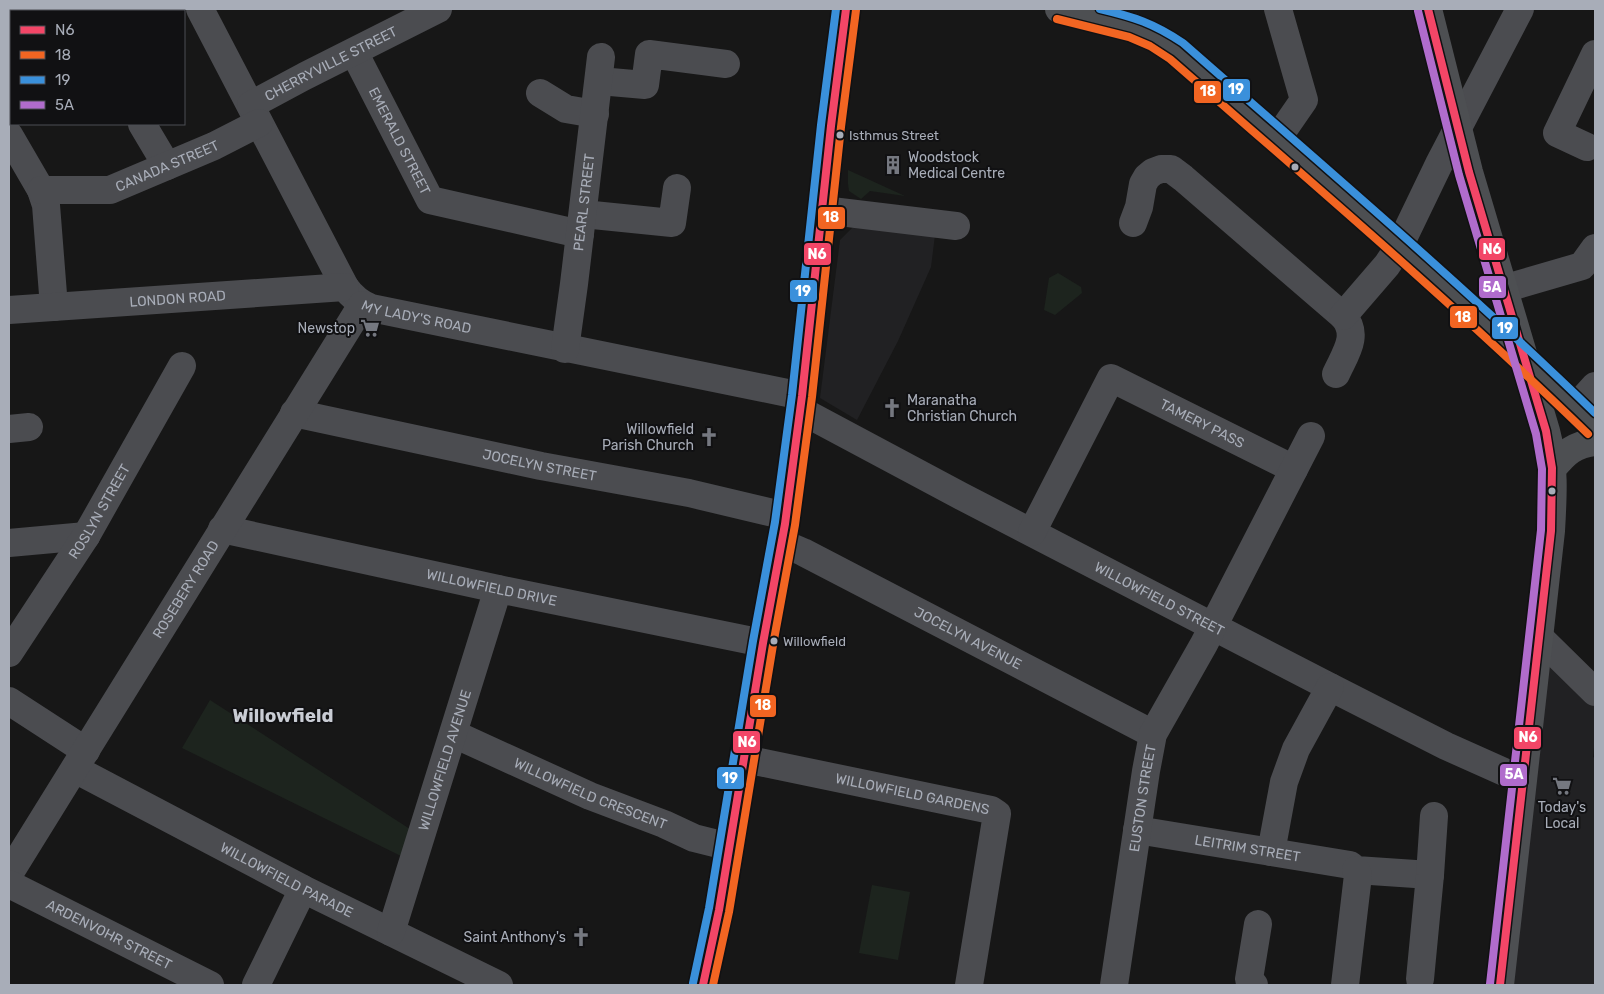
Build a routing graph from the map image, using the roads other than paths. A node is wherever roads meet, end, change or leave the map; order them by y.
1 (200, 9) edge
2 (438, 9) edge
3 (846, 9) edge
4 (1059, 9) edge
5 (1278, 9) edge
6 (1428, 9) edge
7 (1520, 9) edge
8 (354, 52) junction
9 (1595, 54) edge
10 (726, 64) dead end
11 (540, 93) dead end
12 (255, 114) junction
13 (594, 114) junction
14 (143, 125) edge
15 (1458, 129) junction
16 (9, 135) edge
17 (1277, 140) junction
18 (1587, 147) dead end
19 (166, 166) junction
20 (677, 188) dead end
21 (41, 190) junction
22 (823, 210) junction
23 (1132, 223) dead end
24 (581, 224) junction
25 (956, 226) dead end
26 (1398, 247) junction
27 (1595, 248) edge
28 (1503, 288) junction
29 (353, 296) junction
30 (54, 307) junction
31 (9, 310) edge
32 (1343, 316) junction
33 (564, 349) junction
34 (1523, 357) junction
35 (182, 366) dead end
36 (1336, 374) dead end
37 (1595, 386) edge
38 (801, 403) junction
39 (1575, 408) junction
40 (294, 413) junction
41 (1595, 428) edge
42 (1311, 436) dead end
43 (1595, 442) edge
44 (1553, 468) junction
45 (1294, 469) junction
46 (786, 516) junction
47 (222, 529) junction
48 (1032, 532) junction
49 (86, 536) junction
50 (9, 543) edge
51 (782, 544) junction
52 (498, 589) junction
53 (1213, 626) junction
54 (765, 632) junction
55 (1539, 637) junction
56 (9, 654) edge
57 (1330, 687) junction
58 (1595, 692) edge
59 (9, 701) edge
60 (454, 734) junction
61 (1153, 734) junction
62 (745, 759) junction
63 (81, 760) junction
64 (1522, 780) junction
65 (1434, 816) dead end
66 (1137, 830) junction
67 (730, 847) junction
68 (1271, 852) junction
69 (1356, 870) junction
70 (9, 874) edge
71 (1430, 875) junction
72 (9, 884) edge
73 (304, 889) junction
74 (1258, 924) dead end
75 (391, 932) junction
76 (1420, 979) dead end
77 (210, 985) edge
78 (256, 985) edge
79 (500, 985) edge
80 (703, 985) edge
81 (969, 985) edge
82 (1114, 985) edge
83 (1254, 985) edge
84 (1345, 985) edge
85 (1500, 985) edge

1 - 12 street
2 - 8 street, CHERRYVILLE STREET
3 - 22 street
4 - 17 main road
5 - 17 street
6 - 15 main road
7 - 15 street
8 - 12 street, CHERRYVILLE STREET
8 - 24 street, EMERALD STREET
9 - 18 street
10 - 13 street, PEARL STREET
11 - 13 street
12 - 19 street, CANADA STREET
12 - 29 street
13 - 24 street, PEARL STREET
14 - 19 street
15 - 26 street
15 - 28 main road
16 - 21 street
17 - 26 main road
19 - 21 street, CANADA STREET
20 - 24 street
21 - 30 street
22 - 25 street
22 - 38 street
23 - 32 street
24 - 33 street, PEARL STREET
26 - 32 street
26 - 34 main road
27 - 28 street
28 - 34 main road
29 - 30 street, LONDON ROAD
29 - 33 street, MY LADY'S ROAD
29 - 40 street, ROSEBERY ROAD
30 - 31 street, LONDON ROAD
32 - 36 street
33 - 38 street, MY LADY'S ROAD
34 - 39 main road
34 - 44 main road
35 - 49 street, ROSLYN STREET
37 - 39 street
38 - 46 street
38 - 48 street, WILLOWFIELD STREET
39 - 41 main road
40 - 46 street, JOCELYN STREET
40 - 47 street, ROSEBERY ROAD
42 - 45 street, EUSTON STREET
43 - 44 main road
44 - 55 main road
45 - 48 street, TAMERY PASS
45 - 53 street, EUSTON STREET
46 - 51 street
47 - 52 street, WILLOWFIELD DRIVE
47 - 63 street, ROSEBERY ROAD
48 - 53 street, WILLOWFIELD STREET
49 - 50 street
49 - 56 street, ROSLYN STREET
51 - 54 street
51 - 61 street, JOCELYN AVENUE
52 - 54 street, WILLOWFIELD DRIVE
52 - 60 street, WILLOWFIELD AVENUE
53 - 57 street, WILLOWFIELD STREET
53 - 61 street, EUSTON STREET
54 - 62 street
55 - 58 street
55 - 64 main road
57 - 64 street, WILLOWFIELD STREET
57 - 68 street
59 - 63 street, WILLOWFIELD PARADE
60 - 67 street, WILLOWFIELD CRESCENT
60 - 75 street, WILLOWFIELD AVENUE
61 - 66 street, EUSTON STREET
62 - 67 street
62 - 81 street, WILLOWFIELD GARDENS
63 - 70 street, ROSEBERY ROAD
63 - 73 street, WILLOWFIELD PARADE
64 - 85 main road
65 - 71 street
66 - 68 street, LEITRIM STREET
66 - 82 street, EUSTON STREET
67 - 80 street
68 - 69 street, LEITRIM STREET
69 - 71 street, LEITRIM STREET
69 - 84 street
71 - 76 street
72 - 77 street, ARDENVOHR STREET
73 - 75 street, WILLOWFIELD PARADE
73 - 78 street
74 - 83 street
75 - 79 street, WILLOWFIELD PARADE

